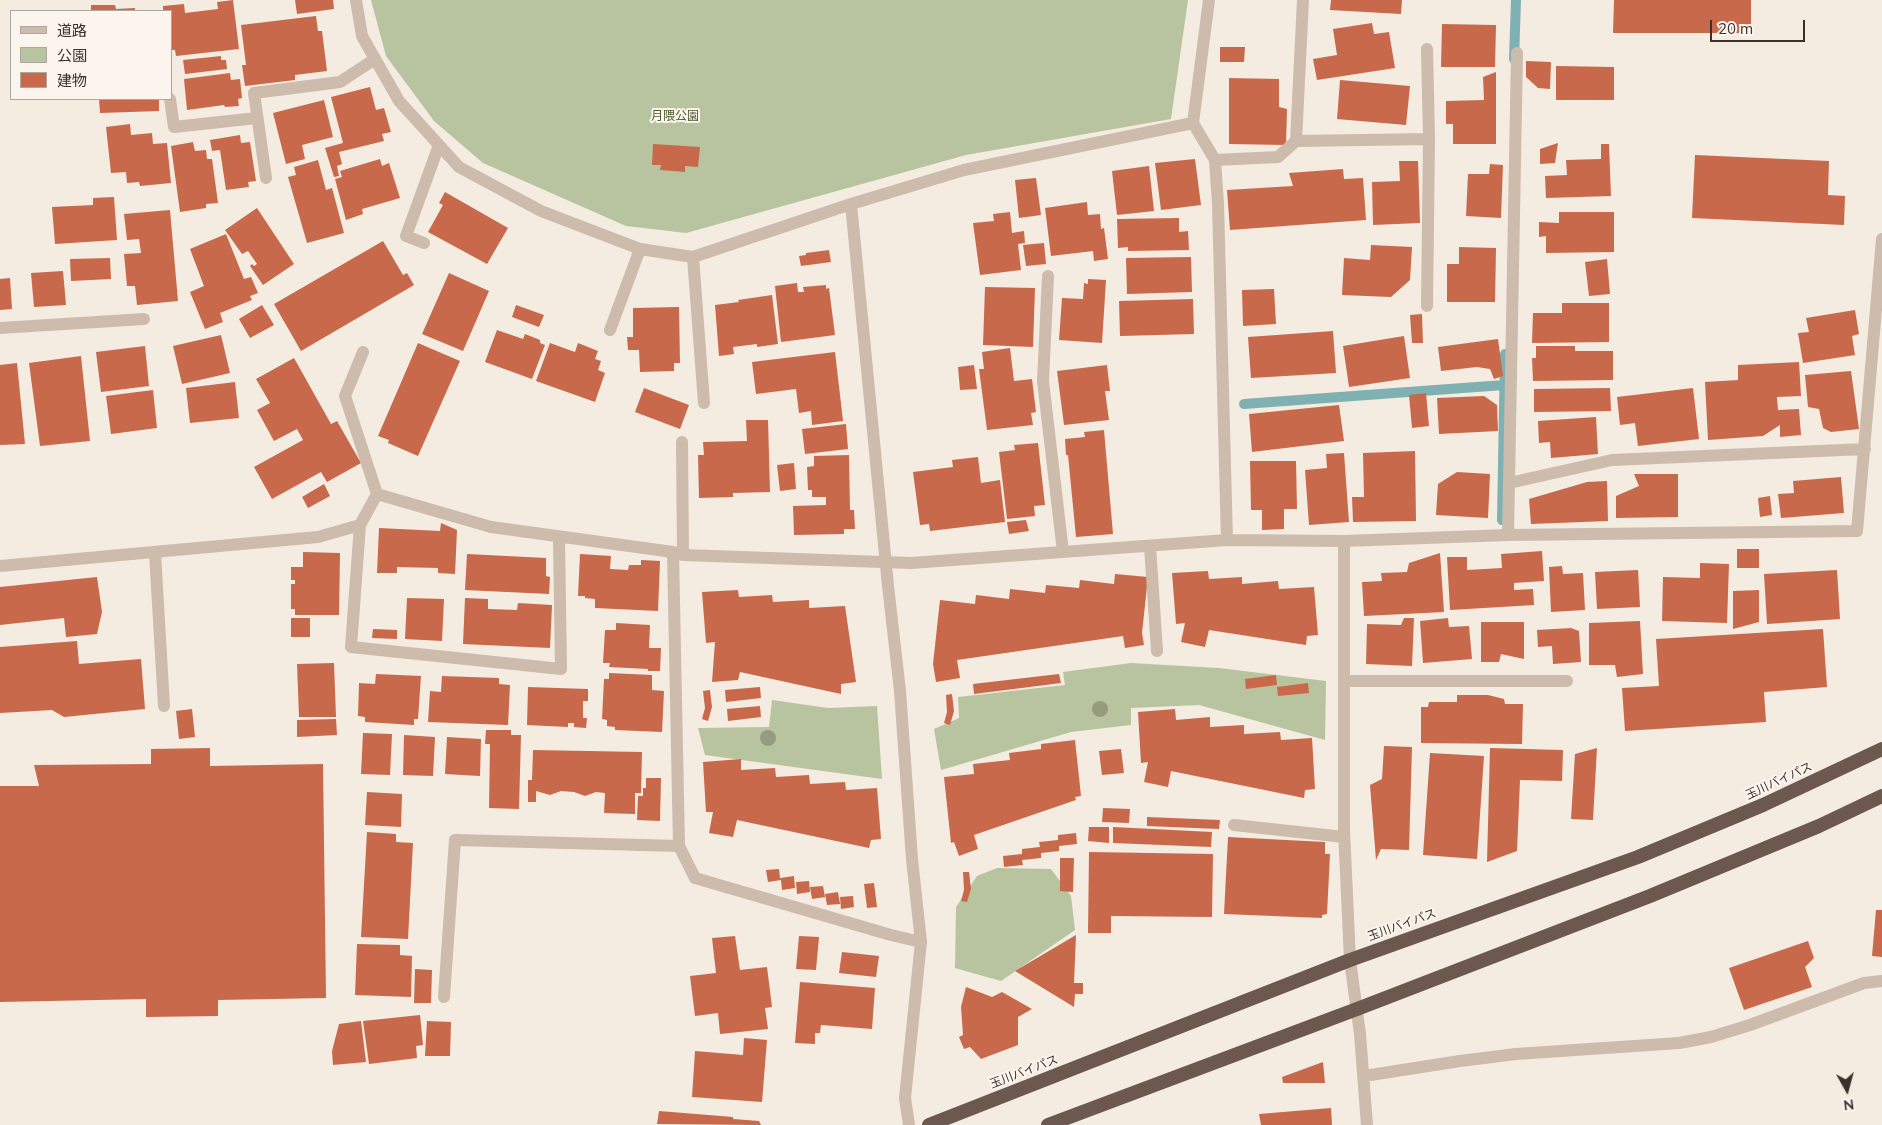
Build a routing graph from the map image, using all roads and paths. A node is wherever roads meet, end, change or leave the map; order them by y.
1 (356, 0) edge
2 (1209, 0) edge
3 (1303, 0) edge
4 (1427, 49) dead end
5 (1517, 53) dead end
6 (375, 59) junction
7 (170, 100) edge
8 (257, 118) junction
9 (1193, 123) junction
10 (1429, 139) junction
11 (1296, 141) junction
12 (439, 145) junction
13 (1215, 160) junction
14 (266, 178) dead end
15 (851, 204) junction
16 (1882, 239) edge
17 (424, 243) dead end
18 (640, 249) junction
19 (693, 257) junction
20 (1881, 266) edge
21 (1048, 276) dead end
22 (1427, 306) dead end
23 (144, 319) dead end
24 (0, 328) edge
25 (610, 330) dead end
26 (363, 352) dead end
27 (704, 403) dead end
28 (682, 442) dead end
29 (1864, 449) junction
30 (1509, 483) junction
31 (377, 494) junction
32 (360, 525) junction
33 (1508, 535) junction
34 (559, 537) junction
35 (1227, 540) junction
36 (1344, 541) junction
37 (1150, 546) junction
38 (1063, 552) junction
39 (155, 553) junction
40 (678, 554) junction
41 (886, 562) junction
42 (0, 566) edge
43 (1157, 650) dead end
44 (1344, 681) junction
45 (1567, 681) dead end
46 (164, 706) dead end
47 (1882, 749) edge
48 (1882, 796) edge
49 (1234, 825) dead end
50 (1344, 837) junction
51 (679, 846) junction
52 (921, 942) junction
53 (1350, 960) junction
54 (1882, 981) edge
55 (444, 996) dead end
56 (1358, 1009) junction
57 (1364, 1076) junction
58 (909, 1125) edge
59 (930, 1125) edge
60 (1048, 1125) edge
61 (1367, 1125) edge

1 - 6 street
2 - 9 street
3 - 11 street
4 - 10 street
5 - 30 street
6 - 8 street
6 - 12 street
7 - 8 street
8 - 14 street
9 - 13 street
9 - 15 street
10 - 11 street
10 - 22 street
11 - 13 street
12 - 17 street
12 - 18 street
13 - 35 street
15 - 19 street
15 - 41 street
16 - 20 street
18 - 19 street
18 - 25 street
19 - 27 street
20 - 29 street
21 - 38 street
23 - 24 street
26 - 31 street
28 - 40 street
29 - 30 street
29 - 33 street
30 - 33 street
31 - 32 street
31 - 34 street
32 - 34 street
32 - 39 street
33 - 36 street
34 - 40 street
35 - 36 street
35 - 37 street
36 - 44 street
37 - 38 street
37 - 43 street
38 - 41 street
39 - 42 street
39 - 46 street
40 - 41 street
40 - 51 street
41 - 52 street
44 - 45 street
44 - 50 street
47 - 53 highway, 玉川バイパス
48 - 56 highway
49 - 50 street
50 - 53 street
51 - 52 street
51 - 55 street
52 - 58 street
53 - 56 street
53 - 59 highway, 玉川バイパス
54 - 57 street
56 - 57 street
56 - 60 highway
57 - 61 street

